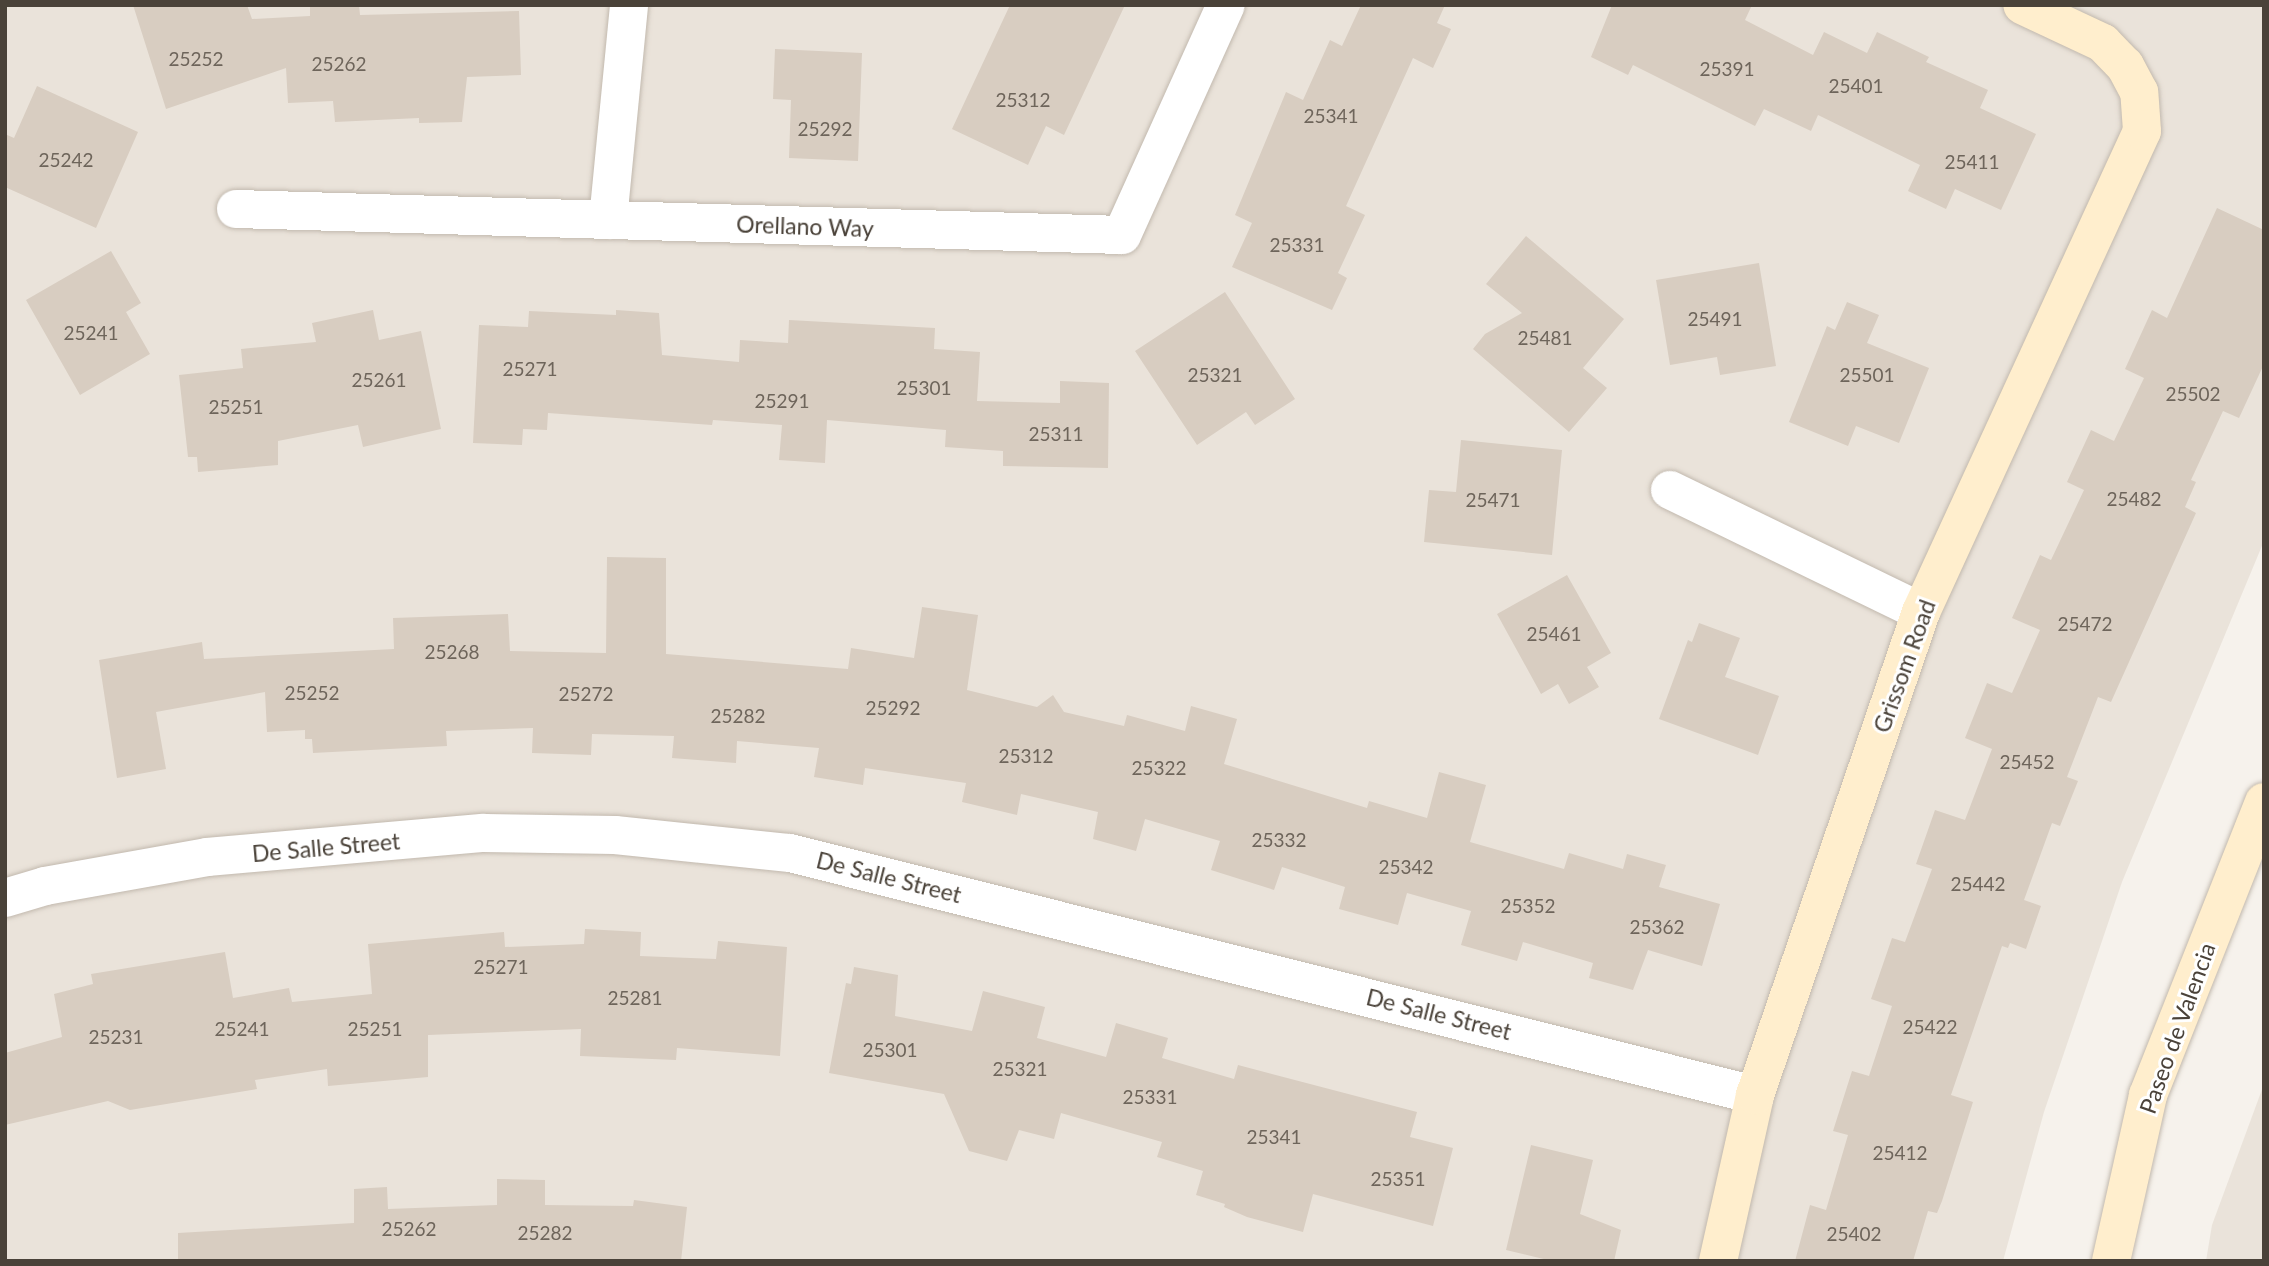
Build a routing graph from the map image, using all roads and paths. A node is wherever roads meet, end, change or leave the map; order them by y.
1 (629, 5) edge
2 (1226, 5) edge
3 (2022, 5) edge
4 (236, 209) dead end
5 (608, 220) junction
6 (1670, 489) dead end
7 (1921, 612) junction
8 (2264, 802) edge
9 (5, 898) edge
10 (1755, 1095) junction
11 (1718, 1261) edge
12 (2111, 1261) edge

1 - 5 street
2 - 5 street, Orellano Way
3 - 7 street, Grissom Road
4 - 5 street, Orellano Way
6 - 7 street
7 - 10 street, Grissom Road
8 - 12 street, Paseo de Valencia
9 - 10 street, De Salle Street
10 - 11 street, Grissom Road

